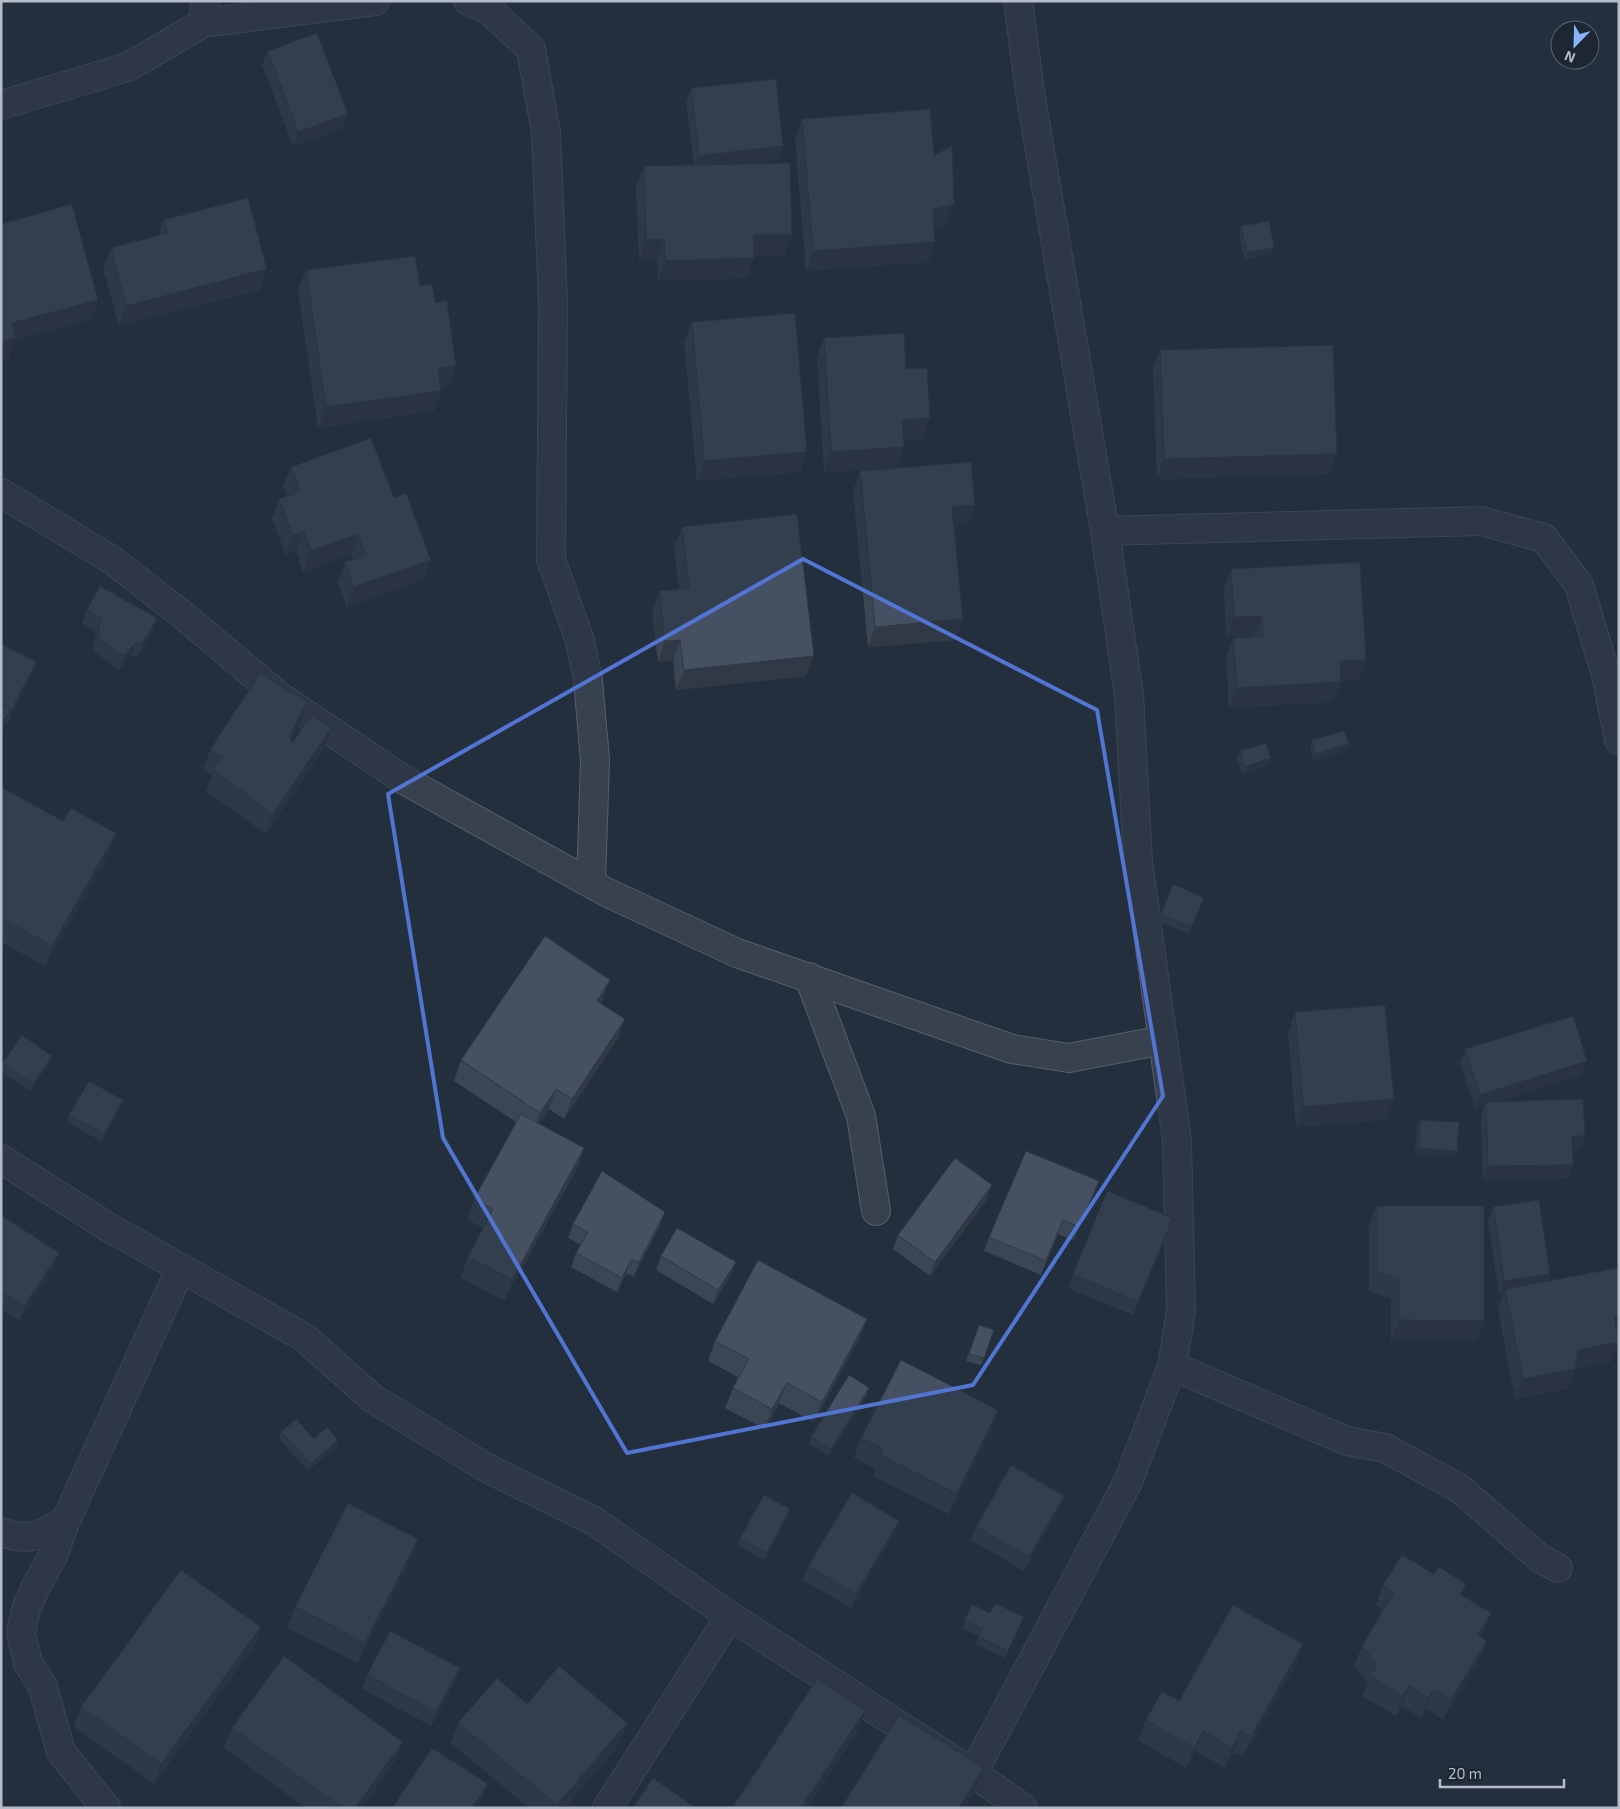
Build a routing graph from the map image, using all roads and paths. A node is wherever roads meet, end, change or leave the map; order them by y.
1 (375, 1) edge
2 (468, 1) edge
3 (1018, 1) edge
4 (204, 12) edge
5 (1, 105) edge
6 (1, 493) edge
7 (1105, 531) junction
8 (1619, 740) edge
9 (591, 883) junction
10 (809, 977) junction
11 (1163, 1040) junction
12 (1, 1159) edge
13 (876, 1210) dead end
14 (180, 1270) junction
15 (1172, 1366) junction
16 (66, 1520) junction
17 (1, 1532) edge
18 (1558, 1568) dead end
19 (730, 1616) junction
20 (973, 1773) junction
21 (106, 1808) edge
22 (607, 1808) edge
23 (1023, 1808) edge

1 - 4 street
2 - 9 street
3 - 7 street
4 - 5 street
6 - 9 street
7 - 8 street
7 - 11 street
9 - 10 street
10 - 11 street
10 - 13 street
11 - 15 street
12 - 14 street
14 - 16 street
14 - 19 street
15 - 18 street
15 - 20 street
16 - 17 street
16 - 21 street
19 - 20 street
19 - 22 street
20 - 23 street

